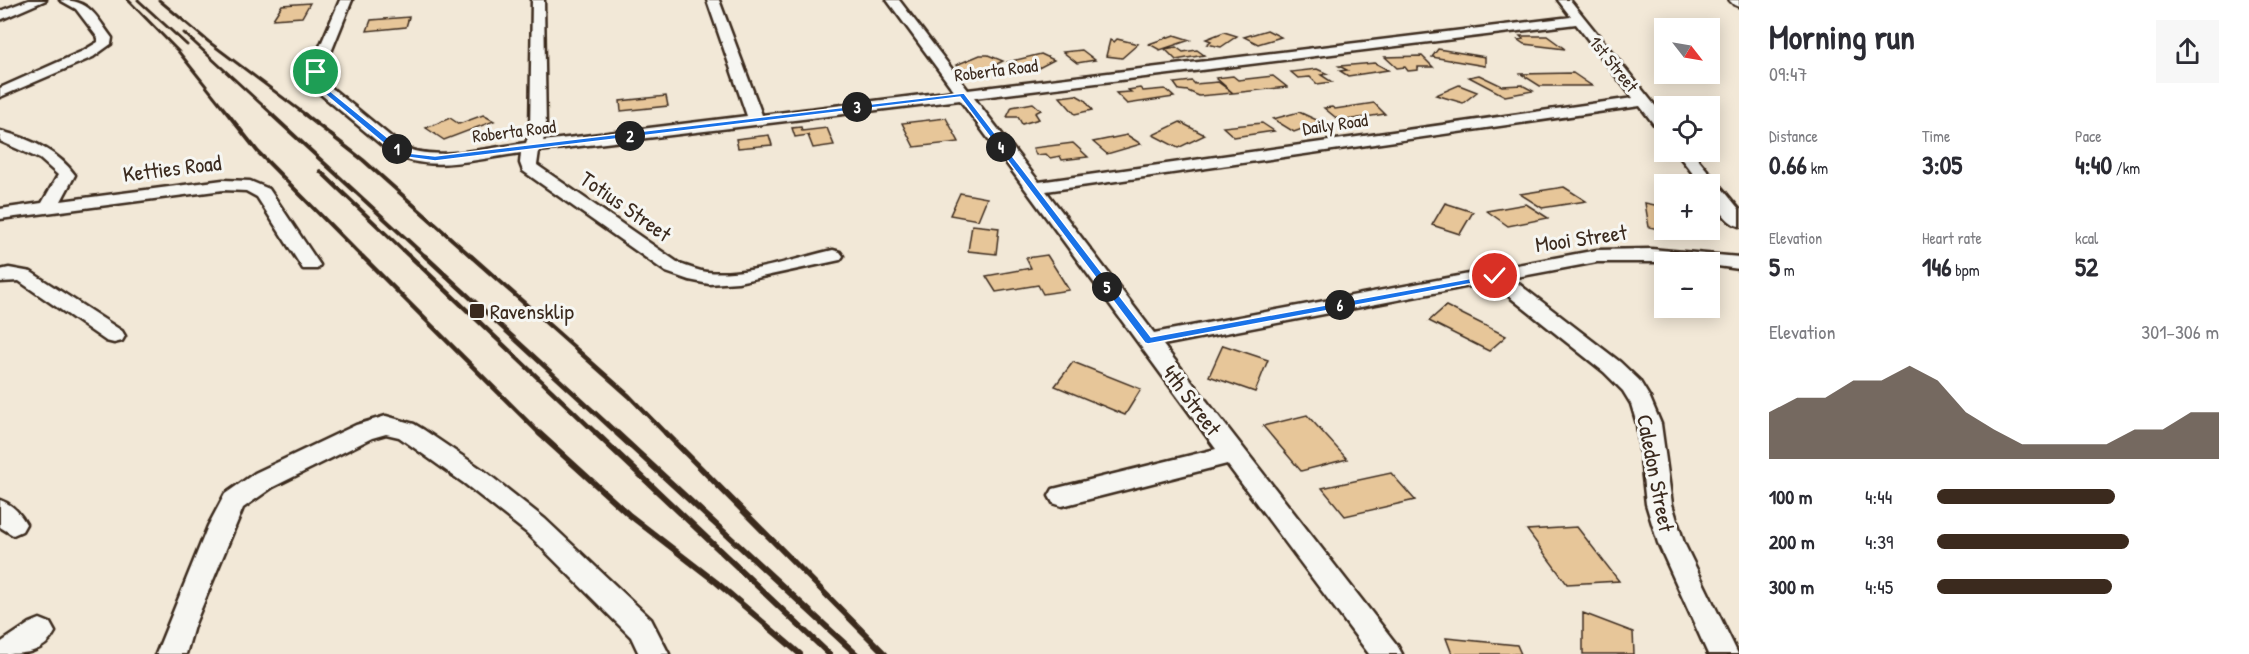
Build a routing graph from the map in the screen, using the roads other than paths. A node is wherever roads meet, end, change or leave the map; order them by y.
1 (40, 0) edge
2 (66, 0) edge
3 (346, 0) edge
4 (538, 0) edge
5 (713, 0) edge
6 (893, 0) edge
7 (1564, 0) edge
8 (0, 16) edge
9 (1579, 20) junction
10 (0, 93) edge
11 (962, 94) junction
12 (1644, 101) junction
13 (1654, 114) edge
14 (756, 120) junction
15 (0, 136) edge
16 (533, 148) junction
17 (1692, 162) edge
18 (1701, 174) edge
19 (1033, 188) junction
20 (1720, 198) edge
21 (48, 208) junction
22 (0, 214) edge
23 (1739, 222) edge
24 (833, 256) dead end
25 (1739, 263) edge
26 (310, 265) dead end
27 (0, 276) edge
28 (1495, 276) junction
29 (114, 336) dead end
30 (1148, 341) junction
31 (1233, 454) junction
32 (1062, 496) dead end
33 (40, 632) dead end
34 (8, 654) edge
35 (171, 654) edge
36 (654, 654) edge
37 (1386, 654) edge
38 (1723, 654) edge

1 - 8 street
2 - 10 street
3 - 16 street, Roberta Road
4 - 16 street, Totius Street
5 - 14 street
6 - 11 street, 4th Street
7 - 9 street, 1st Street
9 - 11 street, Roberta Road
9 - 12 street, 1st Street
11 - 14 street, Roberta Road
11 - 19 street, 4th Street
12 - 13 street, 1st Street
12 - 19 street, Daily Road
14 - 16 street, Roberta Road
15 - 21 street
16 - 24 street, Totius Street
17 - 18 street
19 - 30 street, 4th Street
20 - 23 street
21 - 22 street, Ketties Road
21 - 26 street, Ketties Road
25 - 28 street, Mooi Street
27 - 29 street
28 - 30 street, Mooi Street
28 - 38 street, Caledon Street
30 - 31 street, 4th Street
31 - 32 street
31 - 37 street, 4th Street
33 - 34 street
35 - 36 street

